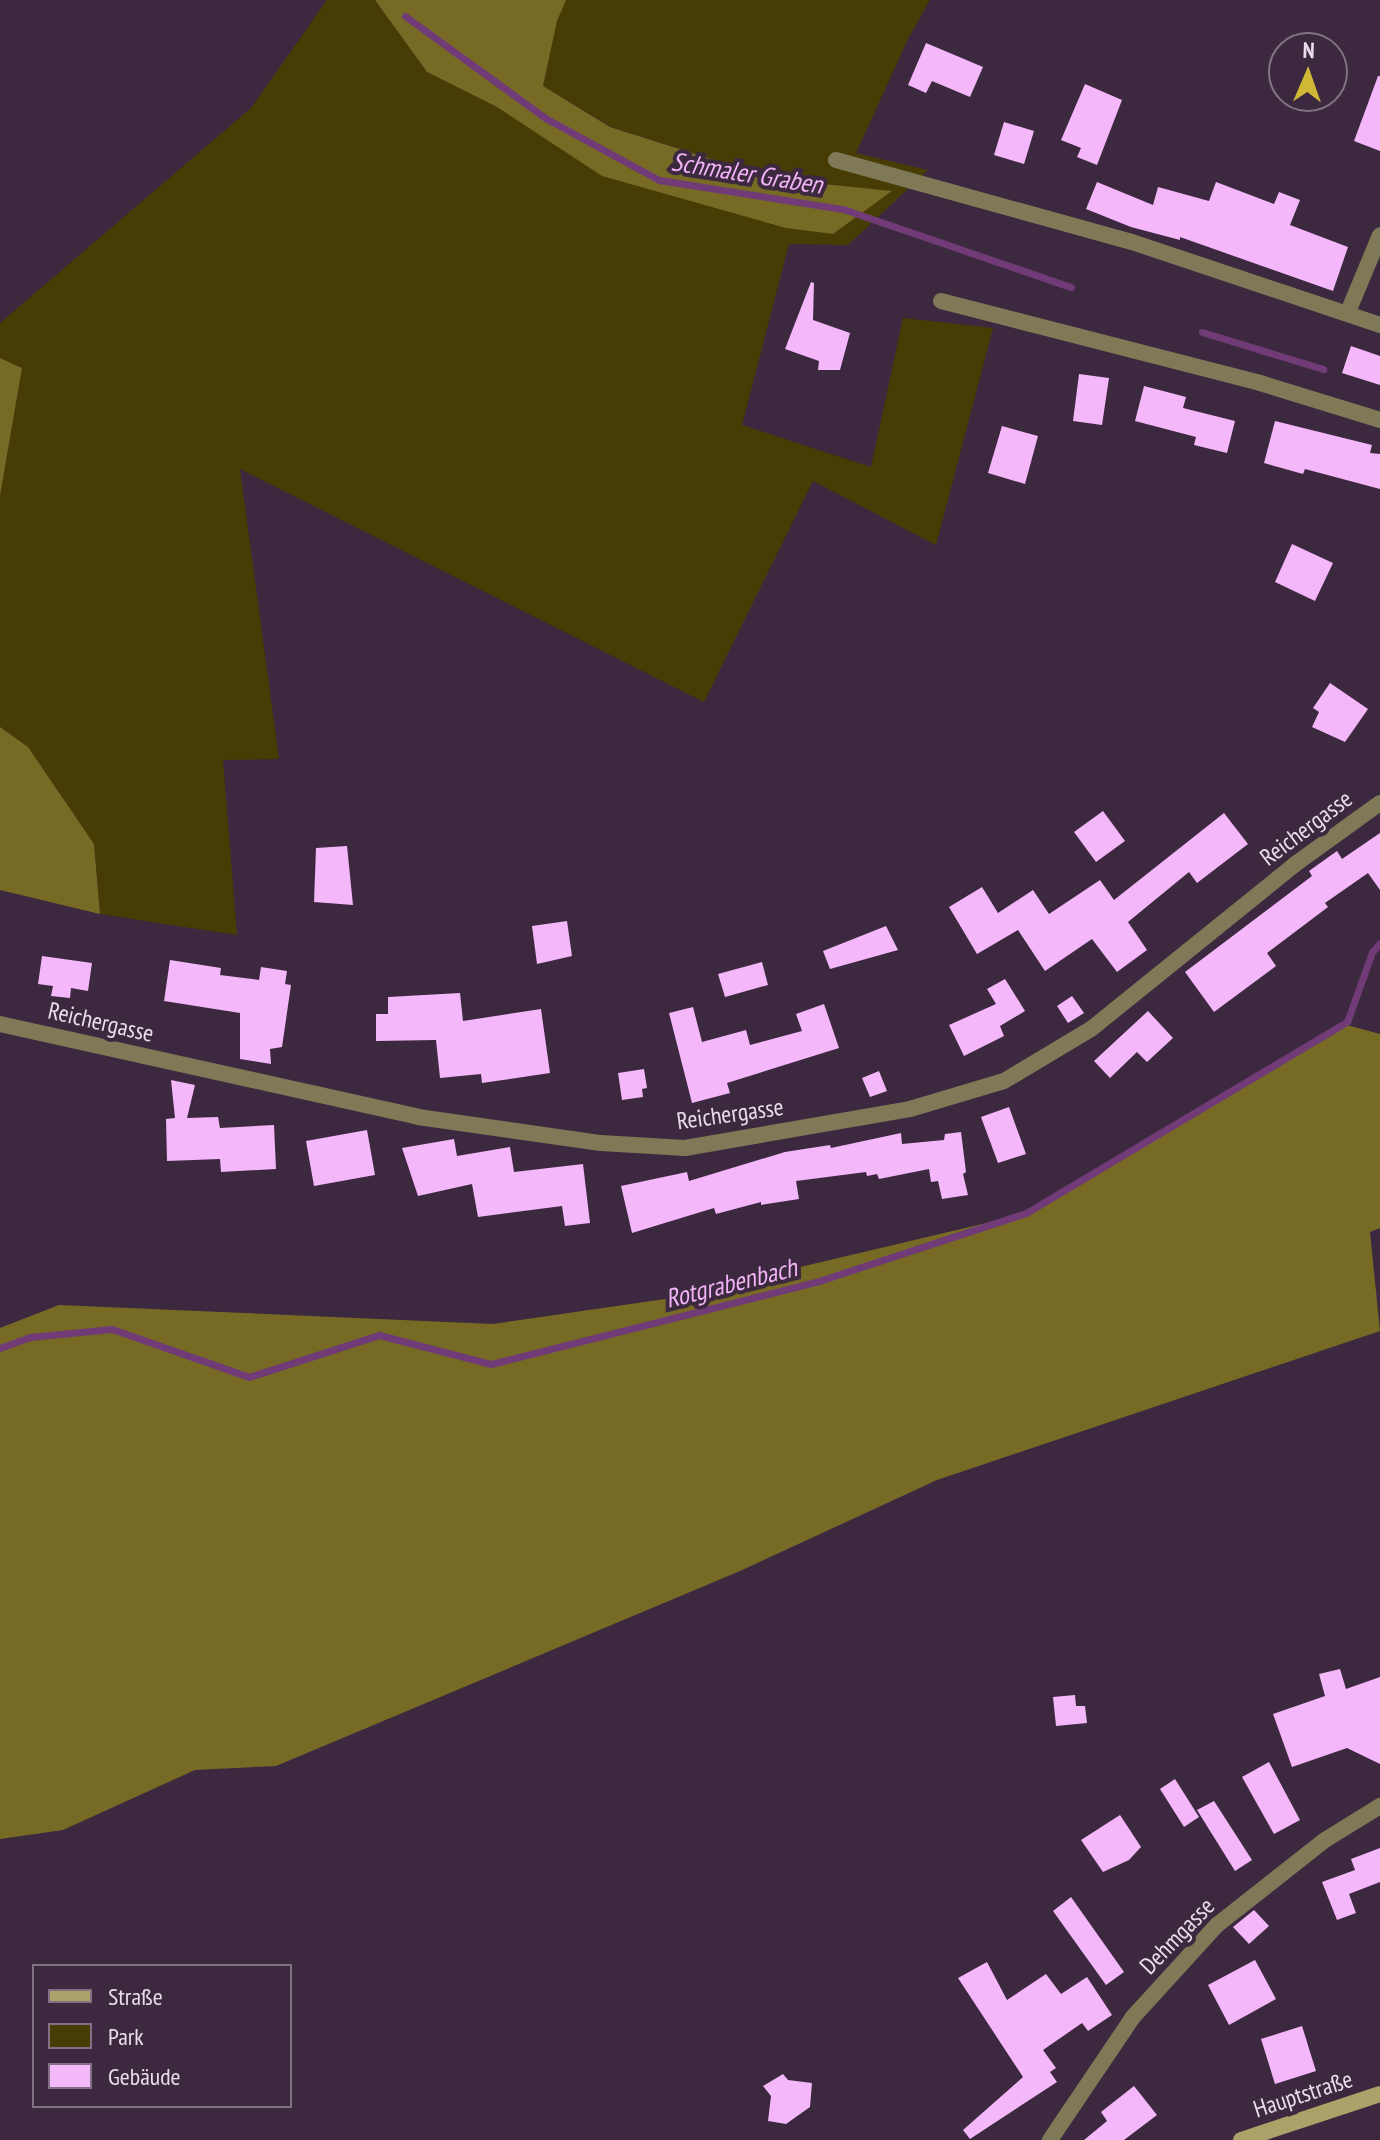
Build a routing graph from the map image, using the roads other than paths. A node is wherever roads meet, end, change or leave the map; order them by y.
1 (836, 160) dead end
2 (1380, 235) edge
3 (941, 301) dead end
4 (1348, 312) junction
5 (1380, 325) edge
6 (1380, 420) edge
7 (1380, 803) edge
8 (0, 1024) edge
9 (1380, 1806) edge
10 (1380, 2094) edge
11 (1050, 2140) edge
12 (1241, 2140) edge

1 - 4 street
2 - 4 street
3 - 6 street
4 - 5 street
7 - 8 street, Reichergasse
9 - 11 street, Dehmgasse
10 - 12 main road, Hauptstraße

